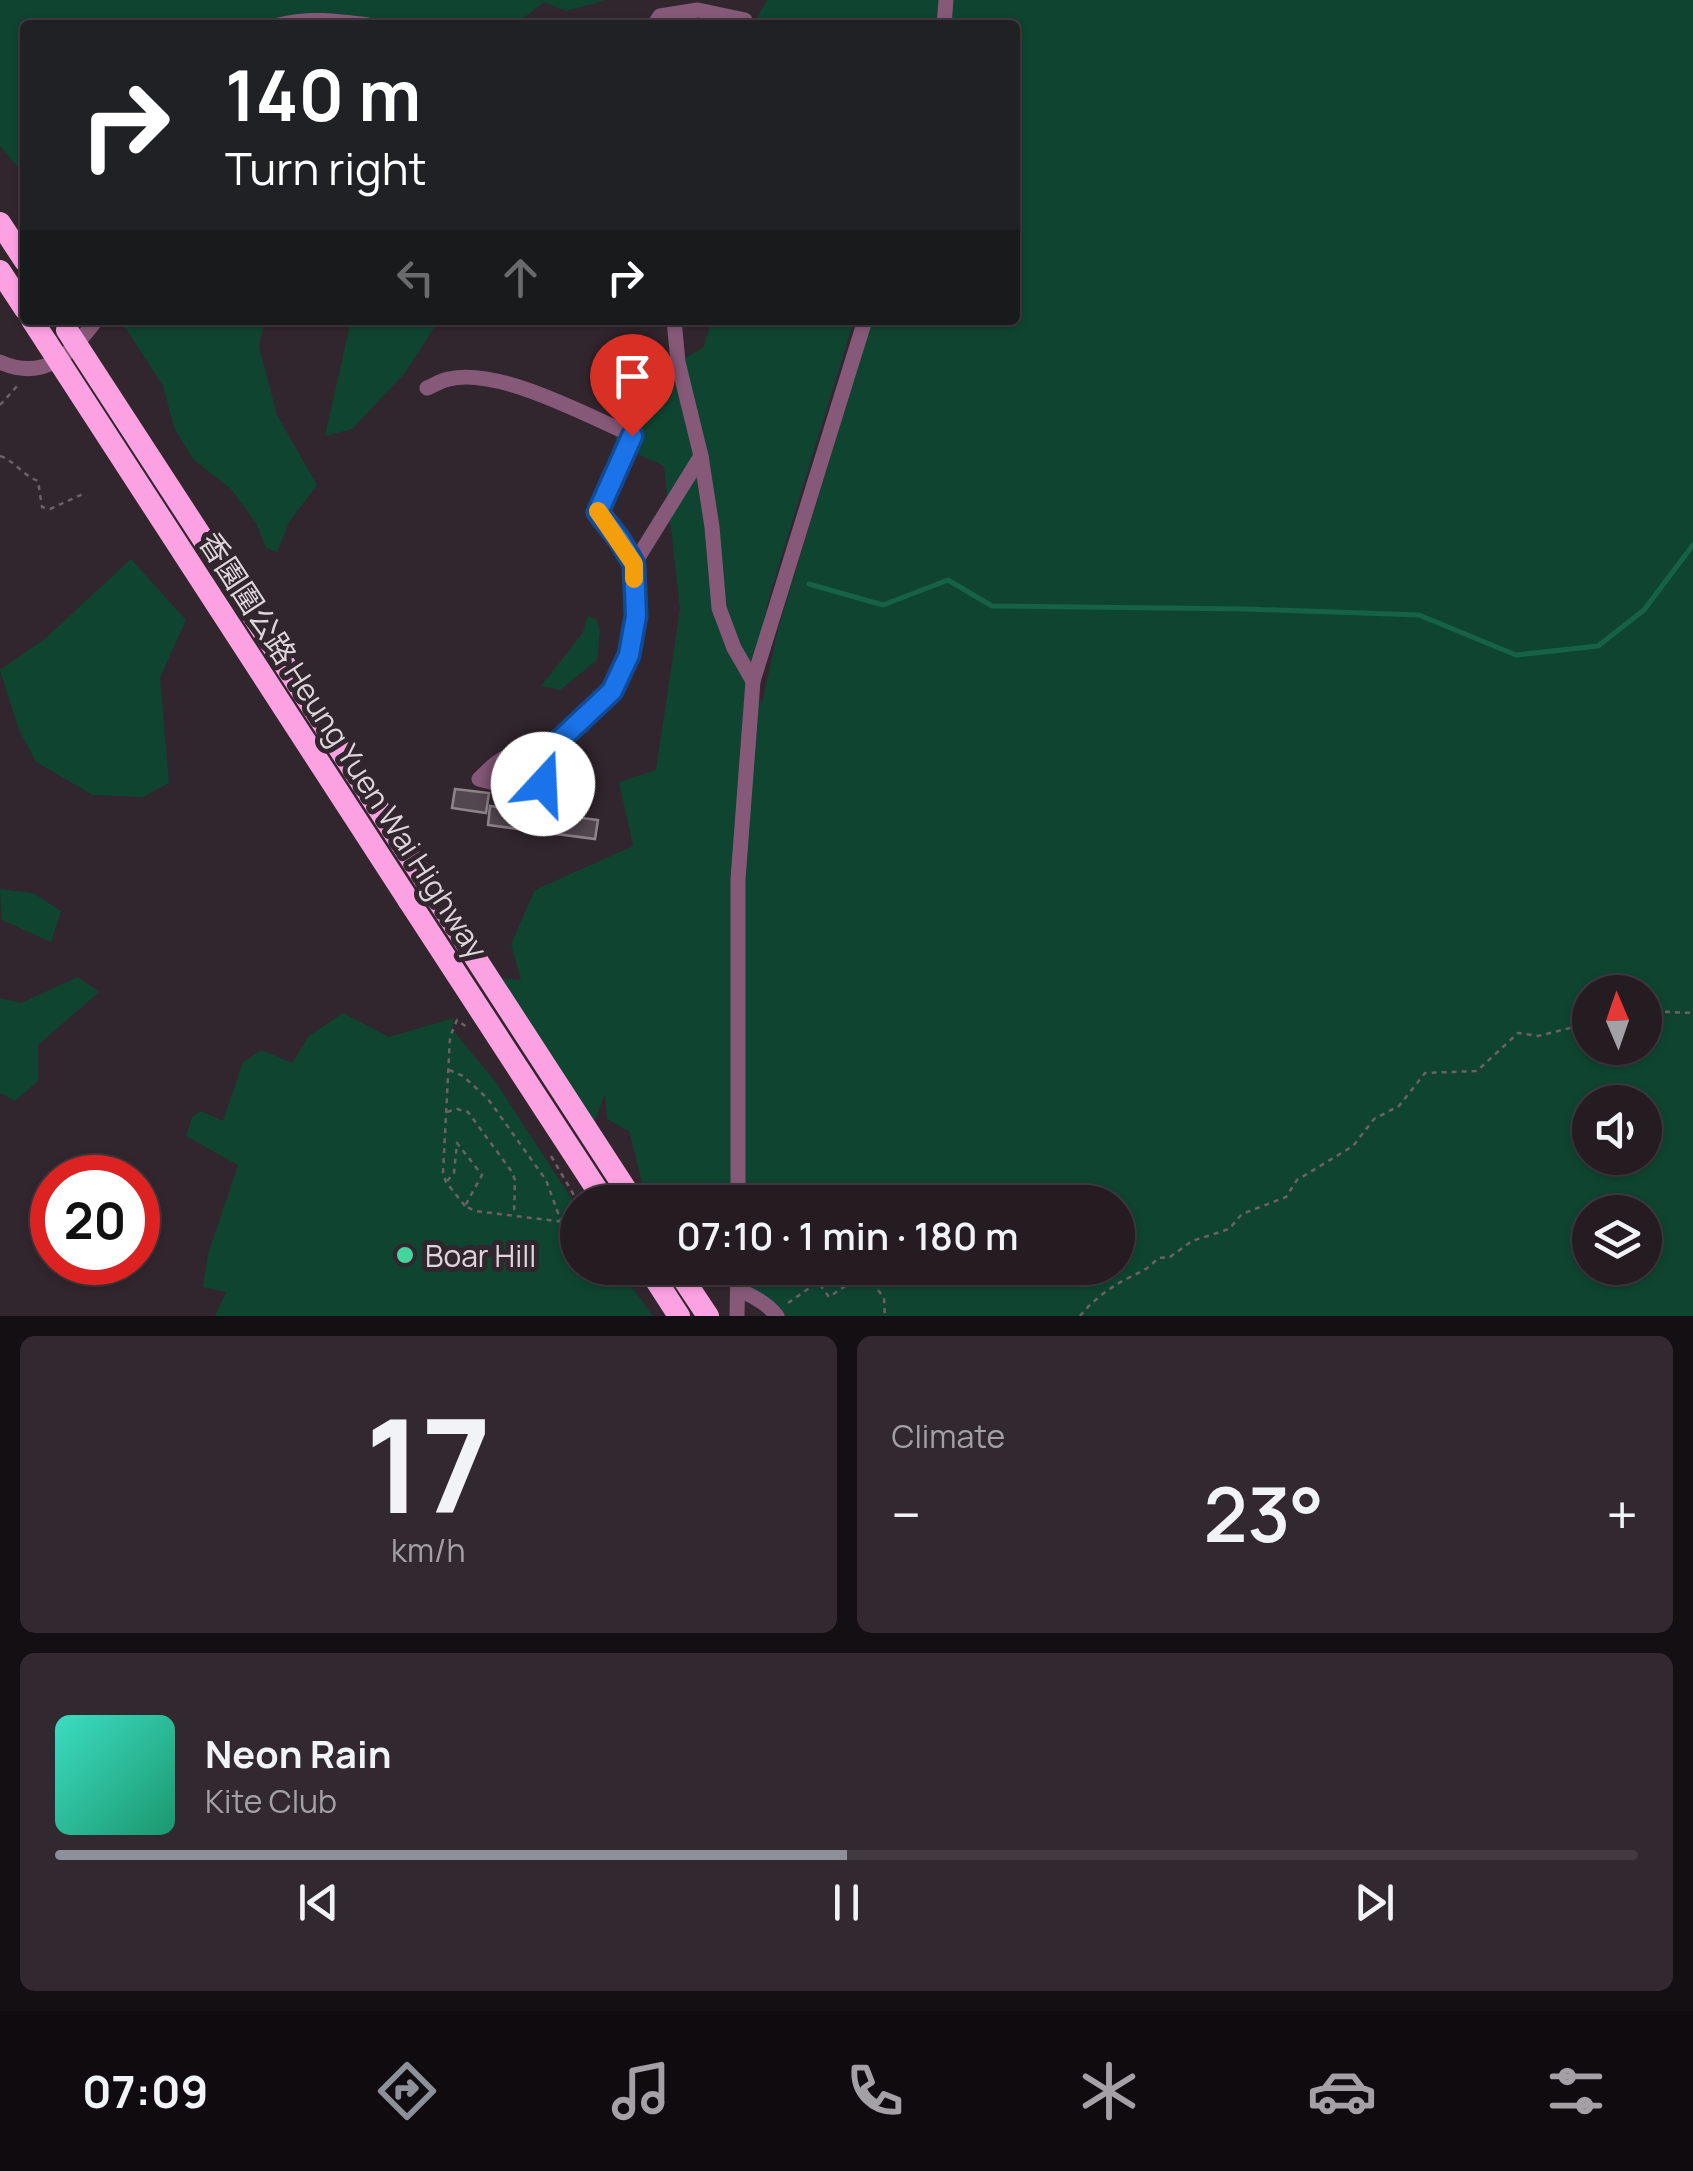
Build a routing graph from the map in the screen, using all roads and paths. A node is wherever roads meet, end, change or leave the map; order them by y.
1 (657, 20) edge
2 (745, 20) dead end
3 (0, 222) edge
4 (20, 253) edge
5 (0, 271) edge
6 (20, 301) edge
7 (35, 325) edge
8 (64, 325) edge
9 (92, 325) edge
10 (674, 325) edge
11 (864, 325) edge
12 (0, 362) edge
13 (31, 369) junction
14 (427, 388) dead end
15 (0, 405) edge
16 (0, 456) edge
17 (701, 456) junction
18 (82, 494) dead end
19 (634, 564) junction
20 (754, 681) junction
21 (545, 754) dead end
22 (1662, 1012) edge
23 (1693, 1013) edge
24 (1572, 1028) edge
25 (474, 1036) dead end
26 (448, 1069) junction
27 (446, 1112) junction
28 (552, 1158) dead end
29 (446, 1182) junction
30 (568, 1185) edge
31 (595, 1185) edge
32 (623, 1185) edge
33 (738, 1185) edge
34 (466, 1206) junction
35 (514, 1216) junction
36 (560, 1218) edge
37 (560, 1221) edge
38 (659, 1285) edge
39 (687, 1285) edge
40 (738, 1285) edge
41 (738, 1290) junction
42 (776, 1314) edge
43 (679, 1316) edge
44 (708, 1316) edge
45 (737, 1316) edge
46 (885, 1316) edge
47 (1080, 1316) edge

1 - 2 street
3 - 4 highway
5 - 6 highway
7 - 31 highway, 香園圍公路 Heung Yuen Wai Highway, bridge
8 - 32 highway, 香園圍公路 Heung Yuen Wai Highway, bridge
9 - 13 street
10 - 17 street
11 - 20 street
12 - 13 street
13 - 15 path
14 - 19 street
16 - 18 path
17 - 19 street
17 - 20 street
19 - 21 street
20 - 33 street
22 - 23 path
24 - 47 path
25 - 26 path
26 - 27 path
26 - 36 path
27 - 29 path
27 - 35 path
28 - 30 path
29 - 34 path
29 - 34 path
34 - 35 path
35 - 37 path
38 - 43 highway
39 - 44 highway
40 - 41 street
41 - 42 street
41 - 45 street
42 - 46 path

